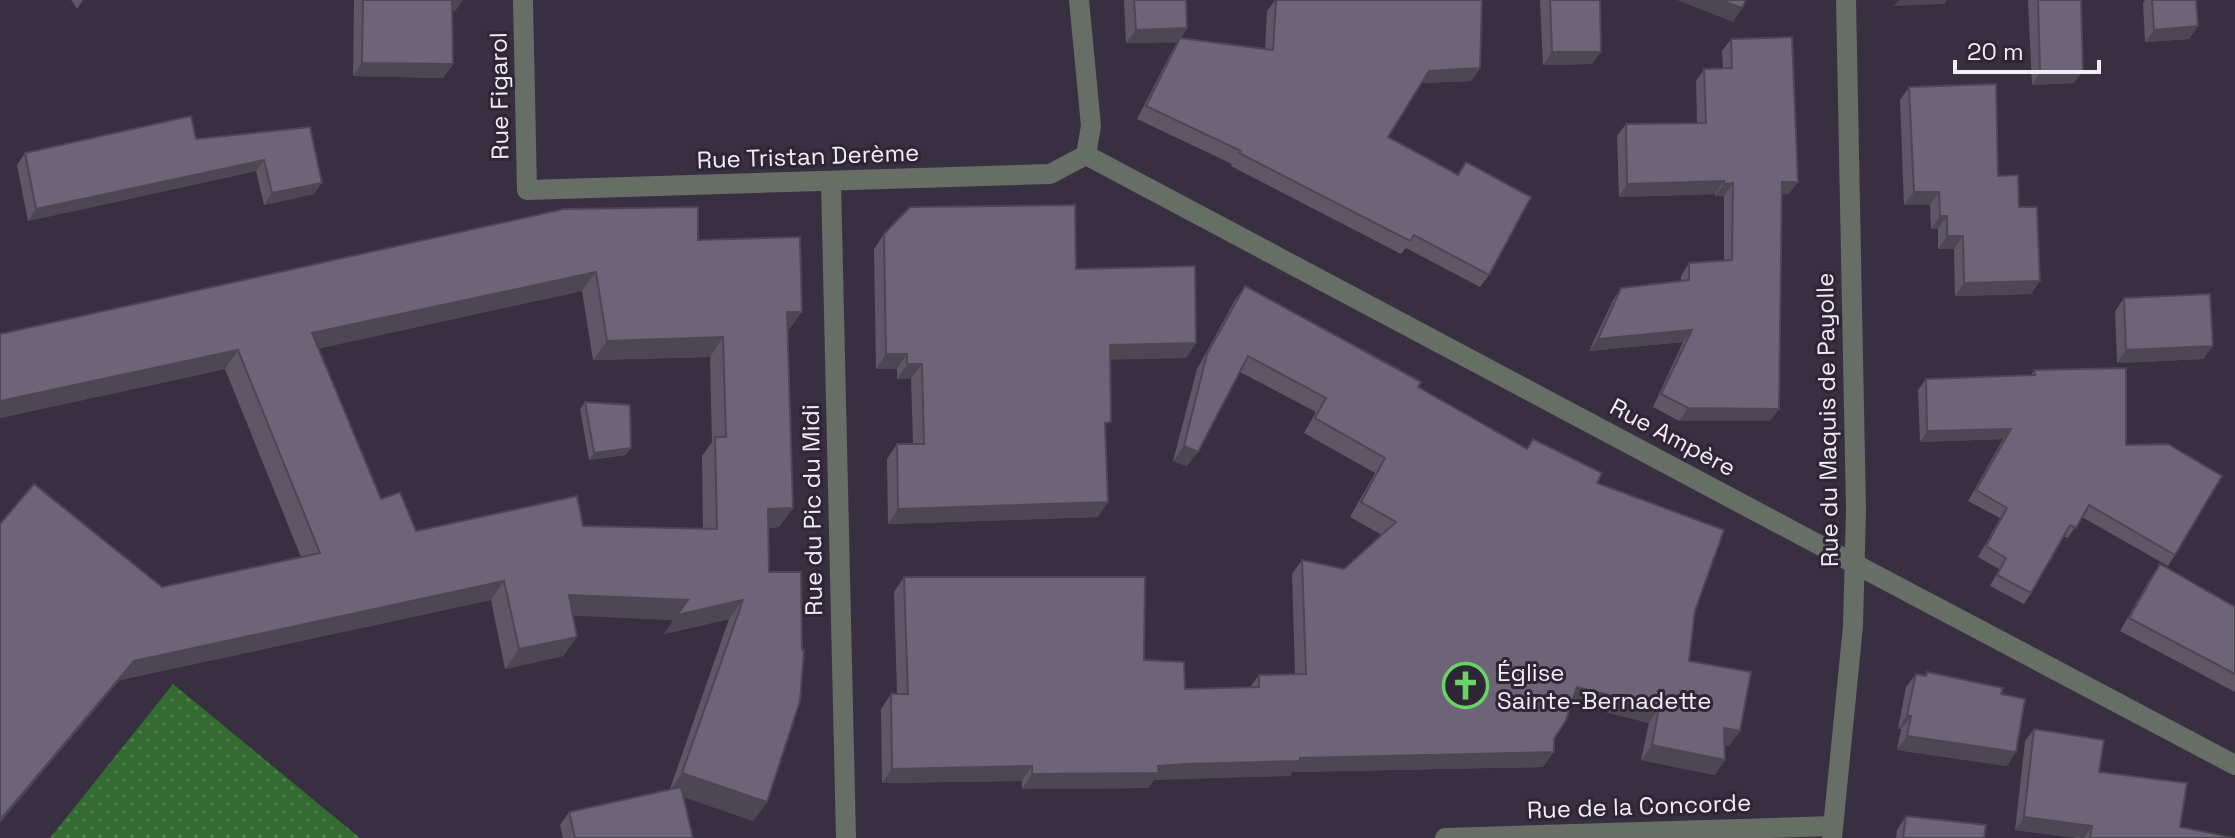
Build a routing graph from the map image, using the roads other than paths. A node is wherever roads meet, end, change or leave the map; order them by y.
1 (523, 0) edge
2 (1079, 0) edge
3 (1846, 0) edge
4 (1086, 155) junction
5 (831, 182) junction
6 (527, 190) joint
7 (1855, 564) junction
8 (2235, 765) edge
9 (1832, 832) edge
10 (846, 838) edge
11 (1445, 838) edge

1 - 6 street, Rue Figarol
2 - 4 street
3 - 7 street, Rue du Maquis de Payolle
4 - 5 street, Rue Tristan Derème
4 - 7 street, Rue Ampère
5 - 6 street, Rue Tristan Derème
5 - 10 street, Rue du Pic du Midi
7 - 8 street, Rue Ampère
7 - 9 street, Rue du Maquis de Payolle
9 - 11 street, Rue de la Concorde

